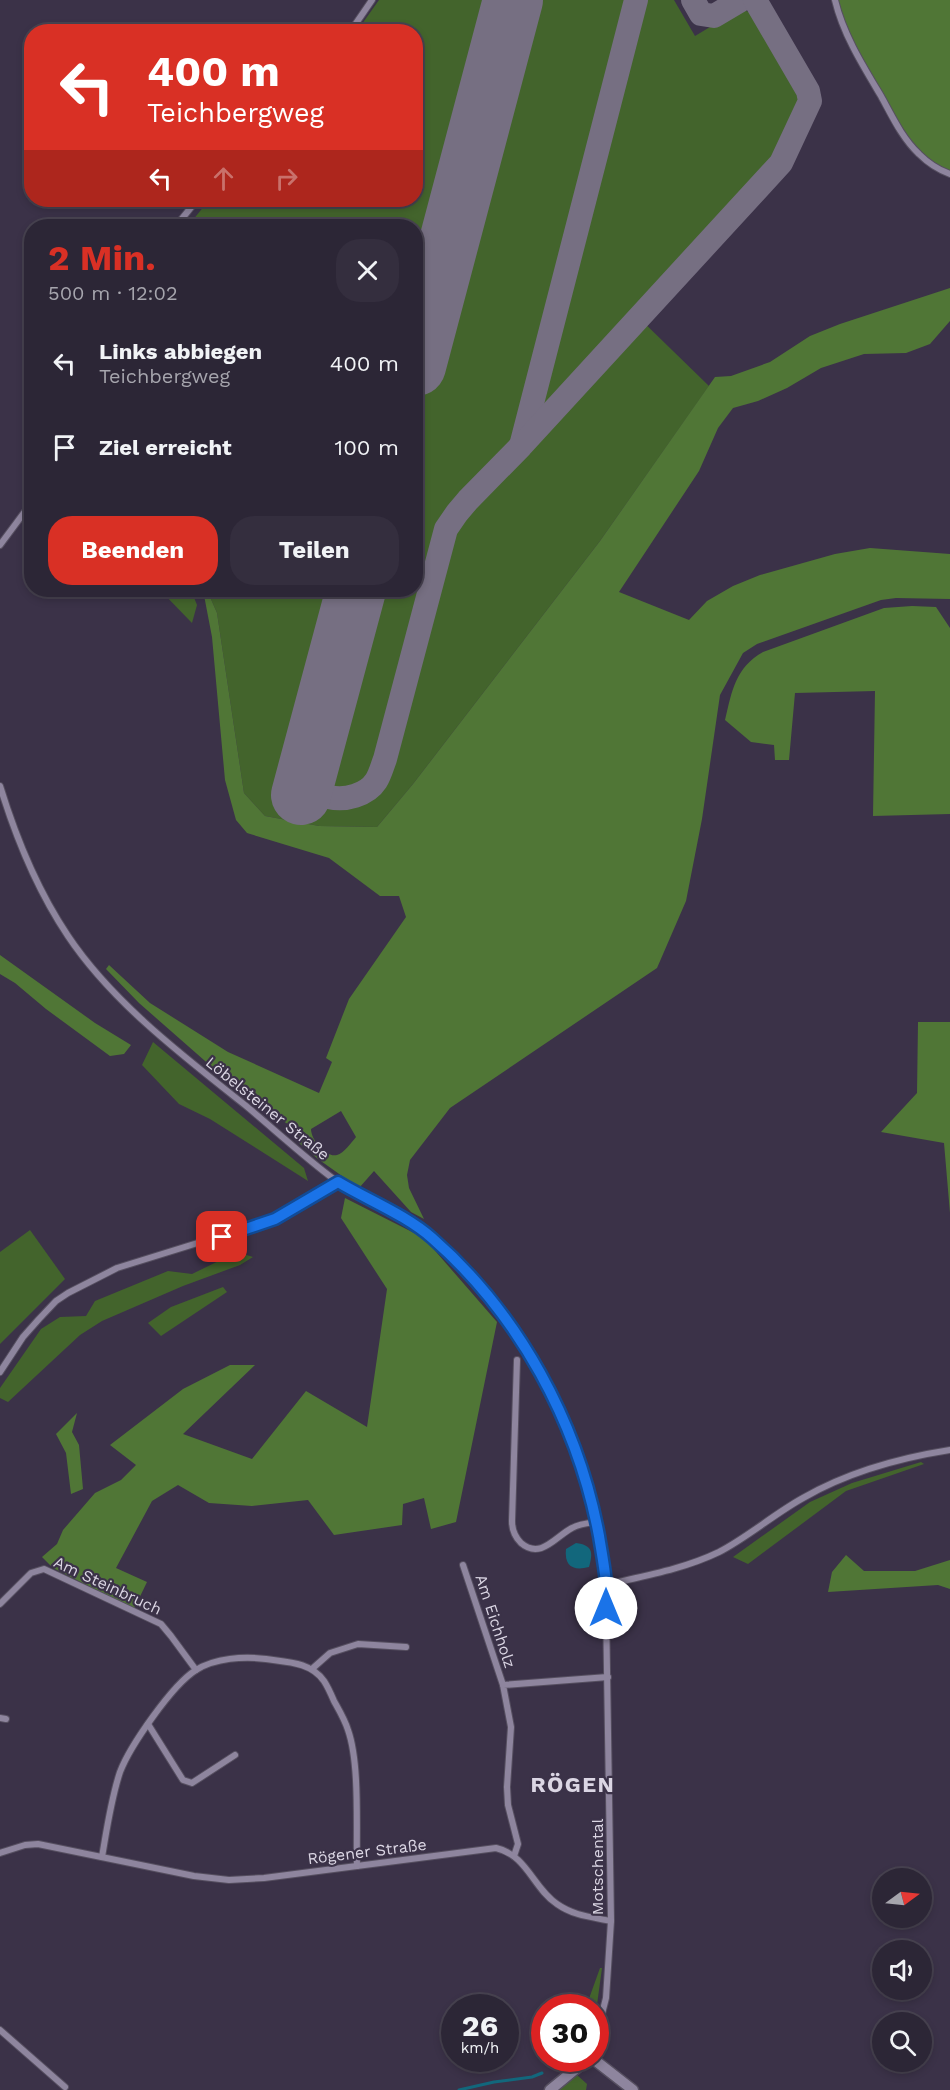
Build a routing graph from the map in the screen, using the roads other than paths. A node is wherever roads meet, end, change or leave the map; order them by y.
1 (372, 0) edge
2 (835, 0) edge
3 (356, 24) edge
4 (950, 174) edge
5 (191, 207) edge
6 (182, 219) edge
7 (24, 513) edge
8 (0, 545) edge
9 (0, 786) edge
10 (338, 1182) junction
11 (518, 1360) dead end
12 (0, 1372) edge
13 (950, 1450) edge
14 (596, 1522) junction
15 (463, 1565) dead end
16 (608, 1587) junction
17 (0, 1604) edge
18 (406, 1647) dead end
19 (313, 1668) junction
20 (196, 1670) junction
21 (608, 1677) junction
22 (503, 1685) junction
23 (148, 1724) junction
24 (235, 1755) dead end
25 (0, 1853) edge
26 (514, 1856) junction
27 (102, 1857) junction
28 (357, 1866) junction
29 (611, 1921) junction
30 (606, 1994) edge
31 (0, 2030) edge
32 (609, 2071) edge
33 (572, 2072) edge
34 (65, 2087) dead end
35 (550, 2090) edge
36 (633, 2090) edge

1 - 3 street
2 - 4 street
5 - 6 street
7 - 8 street
9 - 10 street, Löbelsteiner Straße
10 - 12 street
10 - 14 street, Löbelsteiner Straße
11 - 14 street
13 - 16 street
14 - 16 street, Löbelsteiner Straße
15 - 22 street, Am Eichholz
16 - 21 street, Motschental
17 - 20 street, Am Steinbruch
18 - 19 street
19 - 20 street
19 - 28 street
20 - 23 street
21 - 22 street, Am Eichholz
21 - 29 street, Motschental
22 - 26 street, Am Eichholz
23 - 24 street
23 - 27 street
25 - 27 street, Rögener Straße
26 - 28 street, Rögener Straße
26 - 29 street
27 - 28 street, Rögener Straße
29 - 30 street, Motschental
31 - 34 street
32 - 36 street
33 - 35 street

